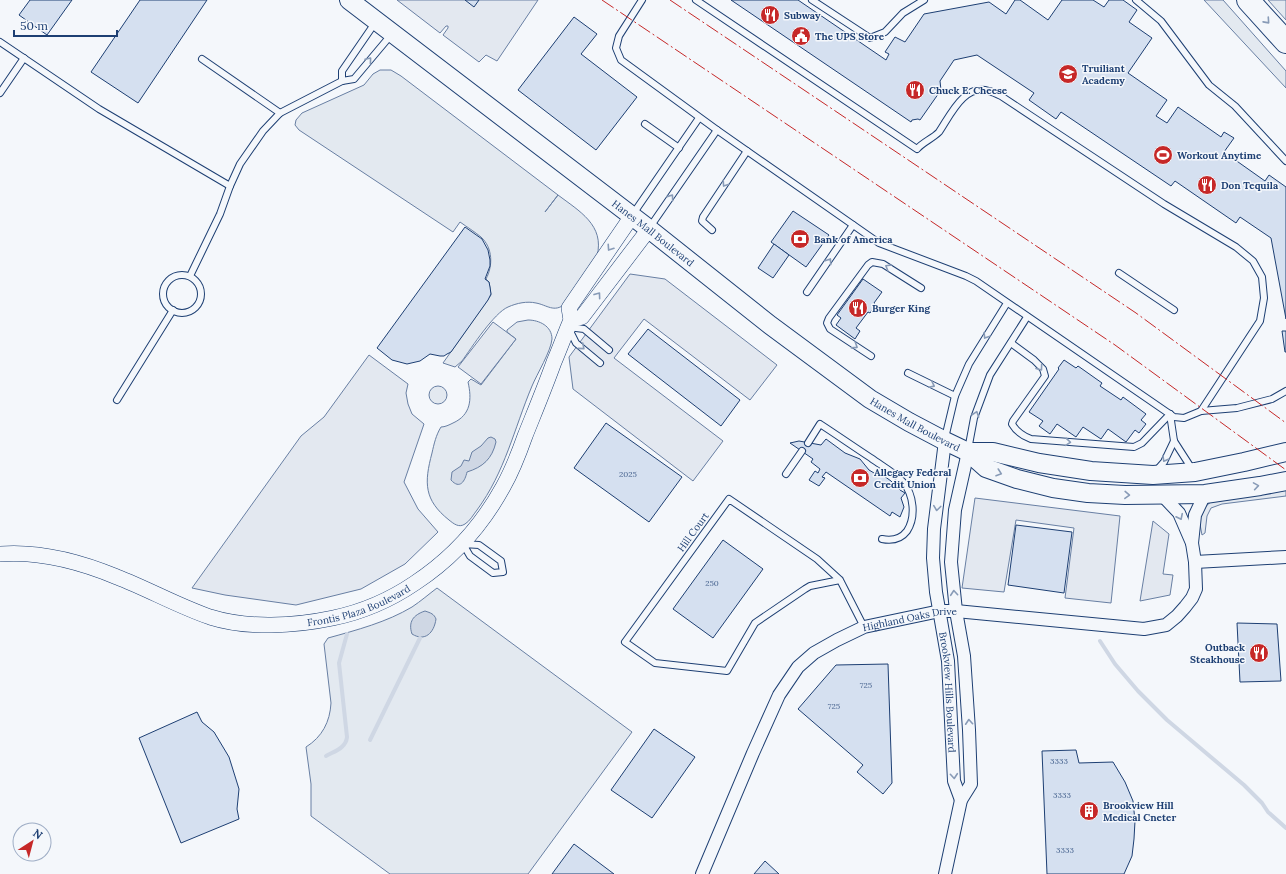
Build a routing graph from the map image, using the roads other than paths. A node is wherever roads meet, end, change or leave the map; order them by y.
1 (349, 0) edge
2 (642, 0) edge
3 (696, 0) edge
4 (812, 0) edge
5 (924, 0) edge
6 (1136, 0) edge
7 (1248, 0) edge
8 (377, 21) junction
9 (392, 33) junction
10 (0, 42) edge
11 (1286, 42) edge
12 (24, 58) junction
13 (202, 59) dead end
14 (342, 81) junction
15 (0, 93) edge
16 (280, 113) junction
17 (699, 118) junction
18 (645, 124) dead end
19 (716, 130) junction
20 (679, 148) junction
21 (746, 151) junction
22 (1286, 161) edge
23 (230, 186) junction
24 (632, 216) junction
25 (853, 225) junction
26 (649, 229) junction
27 (712, 230) dead end
28 (1119, 273) dead end
29 (190, 276) junction
30 (921, 288) dead end
31 (807, 292) dead end
32 (1007, 303) junction
33 (173, 310) junction
34 (1174, 310) dead end
35 (1027, 317) junction
36 (570, 324) junction
37 (1010, 343) junction
38 (609, 350) dead end
39 (871, 356) dead end
40 (600, 363) dead end
41 (908, 373) dead end
42 (1286, 391) edge
43 (955, 396) junction
44 (117, 400) dead end
45 (1201, 411) junction
46 (1170, 414) junction
47 (945, 441) junction
48 (1174, 441) junction
49 (808, 443) dead end
50 (802, 451) dead end
51 (968, 452) junction
52 (1286, 452) edge
53 (1194, 472) junction
54 (786, 474) dead end
55 (1153, 475) junction
56 (1286, 481) edge
57 (1205, 494) junction
58 (1162, 495) junction
59 (882, 539) dead end
60 (1192, 543) junction
61 (463, 544) junction
62 (0, 554) edge
63 (1286, 558) edge
64 (1195, 562) junction
65 (840, 580) junction
66 (940, 610) junction
67 (956, 611) junction
68 (864, 627) junction
69 (961, 800) junction
70 (702, 874) edge
71 (945, 874) edge

1 - 8 main road, Hanes Mall Boulevard
2 - 17 lane
3 - 45 lane
4 - 5 lane
6 - 22 lane
7 -> 11 highway
8 - 9 main road, Hanes Mall Boulevard
8 - 14 lane
14 -> 9 lane
9 - 24 main road, Hanes Mall Boulevard
10 - 12 lane
12 - 15 lane
12 - 23 lane
13 - 16 lane
14 - 16 lane
16 - 23 lane
17 - 19 lane
17 - 20 lane
18 - 20 lane
19 - 21 lane
26 -> 19 lane
20 - 24 lane
21 - 25 lane
21 -> 27 lane
23 - 29 lane
24 - 26 main road, Hanes Mall Boulevard
24 -> 36 street, Frontis Plaza Boulevard
31 -> 25 lane
25 - 32 lane
36 -> 26 street
26 - 47 main road, Hanes Mall Boulevard
28 - 34 lane
29 - 33 lane
29 - 33 lane
30 -> 39 lane
32 - 35 lane
32 -> 43 lane
33 - 44 lane
35 - 37 lane
35 - 46 lane
36 - 38 lane
36 -> 40 lane
36 - 61 street, Frontis Plaza Boulevard
37 -> 46 lane
51 -> 37 lane
41 -> 43 lane
42 - 45 lane
43 - 47 lane
45 - 46 lane
46 - 48 lane
47 - 51 main road, Hanes Mall Boulevard
47 -> 66 street, Brookview Hills Boulevard
48 - 53 lane
48 -> 55 lane
49 - 59 lane
50 - 54 lane
51 - 55 main road, Hanes Mall Boulevard
51 -> 58 main road, Hanes Mall Boulevard
67 -> 51 street, Brookview Hills Boulevard
52 - 53 main road, Hanes Mall Boulevard
53 - 55 main road, Hanes Mall Boulevard
57 -> 56 main road, Hanes Mall Boulevard
57 - 58 main road, Hanes Mall Boulevard
57 - 60 street, Highland Oaks Drive
58 -> 60 street, Highland Oaks Drive
60 - 64 street, Highland Oaks Drive
61 - 61 lane
61 - 62 street, Frontis Plaza Boulevard
63 - 64 street
64 - 67 street, Highland Oaks Drive
65 - 65 lane, Hill Court
65 - 68 lane, Hill Court
66 - 67 street, Highland Oaks Drive
66 - 68 street, Highland Oaks Drive
66 -> 69 street, Brookview Hills Boulevard
69 -> 67 street, Brookview Hills Boulevard
68 - 70 street, Highland Oaks Drive
69 - 71 street, Brookview Hills Boulevard

